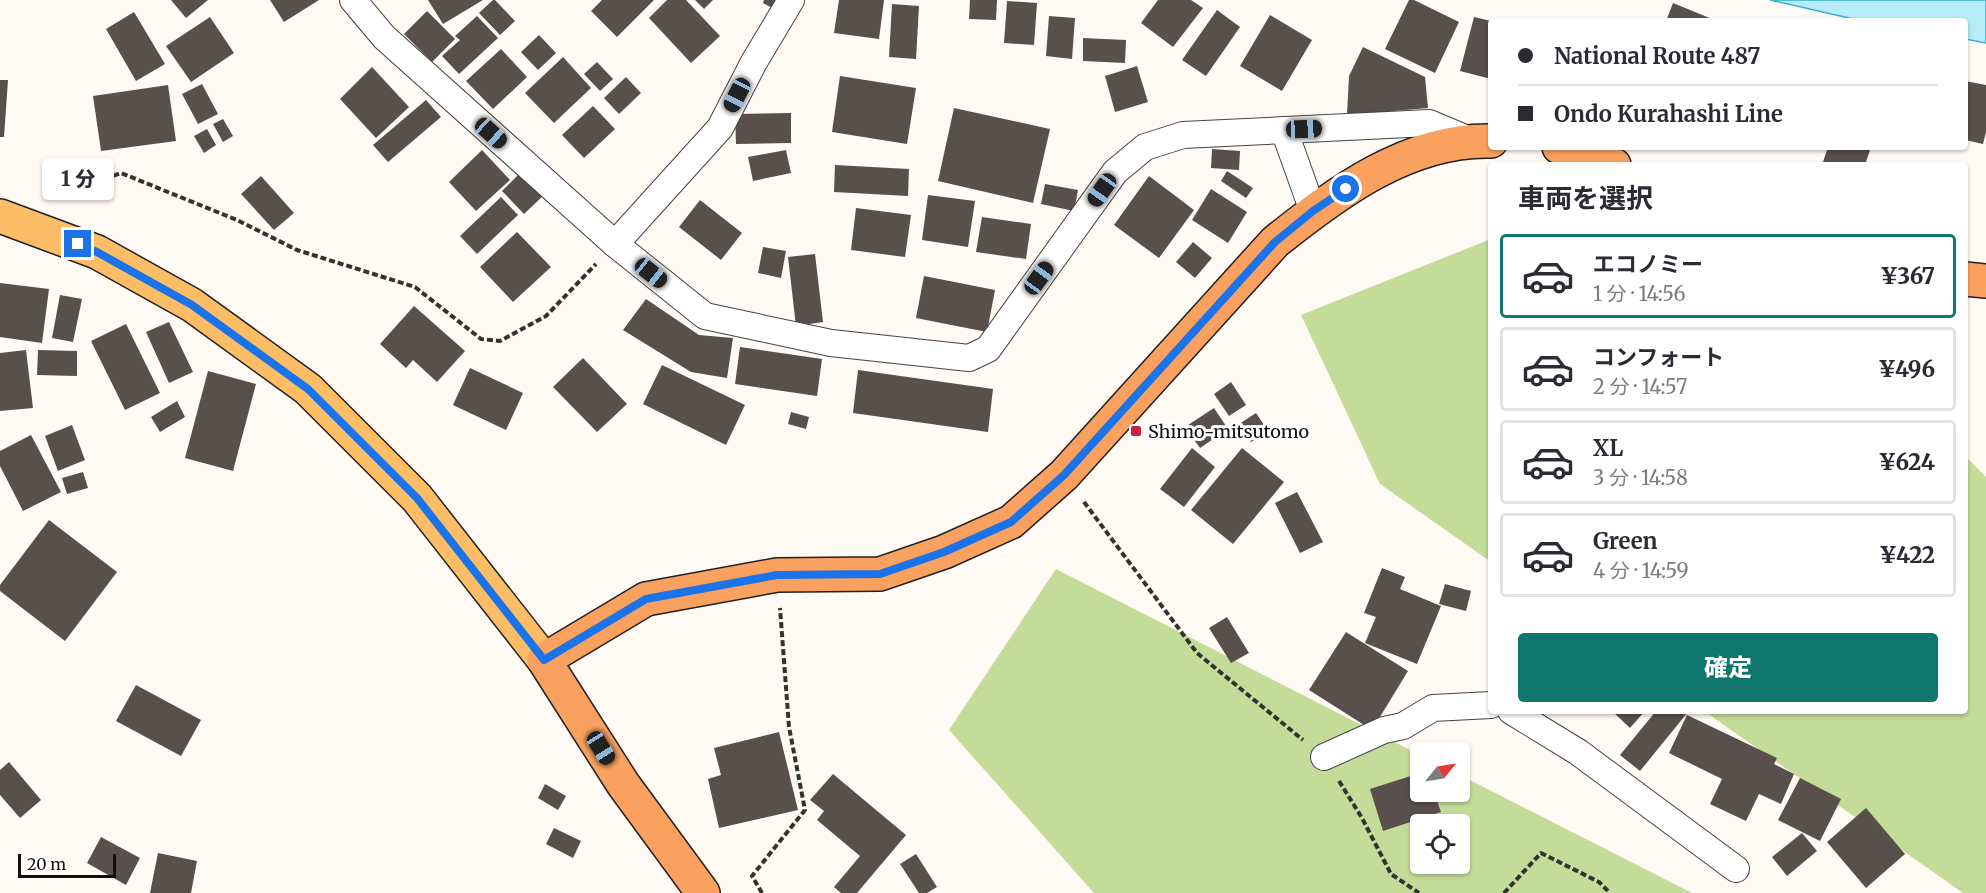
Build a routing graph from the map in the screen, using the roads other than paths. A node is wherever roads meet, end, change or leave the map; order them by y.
1 (353, 0) edge
2 (791, 0) edge
3 (1284, 130) junction
4 (1481, 141) edge
5 (1568, 150) edge
6 (1605, 162) edge
7 (1313, 211) junction
8 (0, 216) edge
9 (615, 244) junction
10 (1968, 279) edge
11 (1986, 281) edge
12 (544, 660) junction
13 (1488, 705) edge
14 (1515, 714) edge
15 (1324, 757) road end
16 (1736, 869) dead end
17 (703, 893) edge

1 - 9 street
2 - 9 street
3 - 4 street
3 - 7 street
3 - 9 street
4 - 7 highway
5 - 6 highway
7 - 12 highway
8 - 12 main road
10 - 11 highway
12 - 17 highway
13 - 15 street
14 - 16 street

